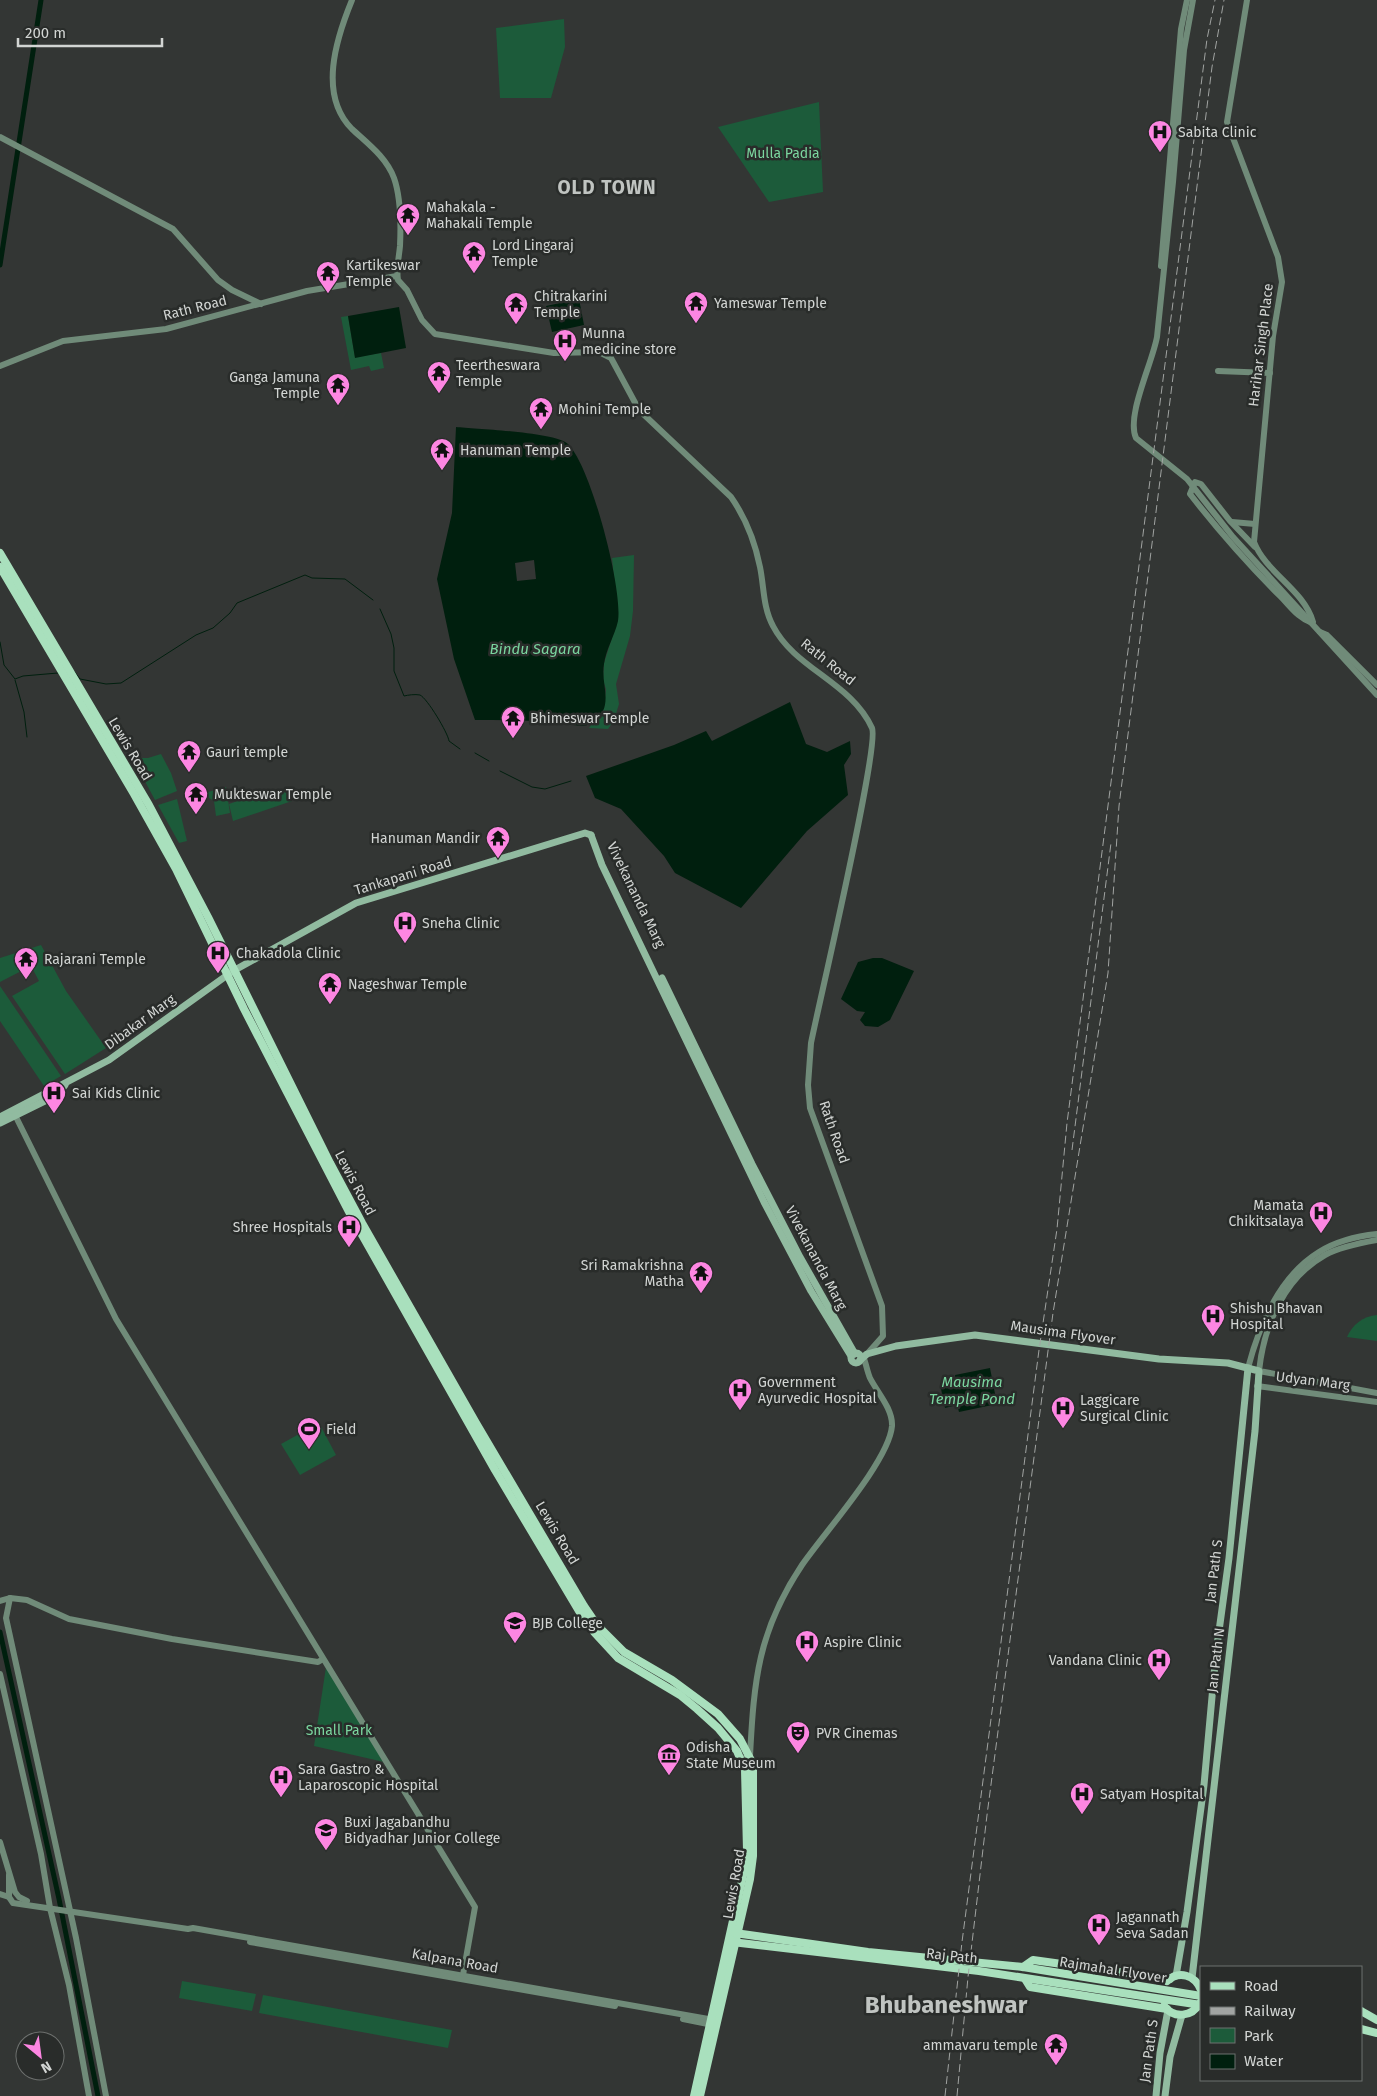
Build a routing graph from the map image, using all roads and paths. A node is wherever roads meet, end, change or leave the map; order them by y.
1 (352, 0) edge
2 (1187, 0) edge
3 (1193, 0) edge
4 (1247, 0) edge
5 (0, 137) edge
6 (397, 276) junction
7 (261, 304) junction
8 (1156, 337) junction
9 (0, 366) edge
10 (1218, 371) dead end
11 (1270, 373) junction
12 (1230, 521) junction
13 (1255, 524) junction
14 (1257, 549) junction
15 (0, 553) edge
16 (0, 567) edge
17 (32, 616) junction
18 (1313, 624) junction
19 (1320, 632) junction
20 (1377, 686) edge
21 (1377, 695) edge
22 (591, 835) joint
23 (230, 973) junction
24 (65, 1085) junction
25 (0, 1117) edge
26 (16, 1117) junction
27 (0, 1123) edge
28 (1377, 1234) edge
29 (1377, 1240) edge
30 (863, 1357) junction
31 (1228, 1363) joint
32 (1248, 1368) junction
33 (1259, 1371) junction
34 (1247, 1384) junction
35 (1257, 1386) junction
36 (1377, 1393) edge
37 (1377, 1402) edge
38 (10, 1598) junction
39 (0, 1601) edge
40 (323, 1659) junction
41 (0, 1674) edge
42 (750, 1756) junction
43 (742, 1759) junction
44 (0, 1842) edge
45 (0, 1894) edge
46 (11, 1895) junction
47 (52, 1908) junction
48 (68, 1910) junction
49 (740, 1921) junction
50 (188, 1929) junction
51 (734, 1932) junction
52 (752, 1940) junction
53 (732, 1942) junction
54 (732, 1962) junction
55 (979, 1967) junction
56 (1022, 1967) junction
57 (463, 1975) junction
58 (1173, 1977) junction
59 (1192, 1978) junction
60 (1025, 1979) junction
61 (1200, 1987) edge
62 (1200, 1997) edge
63 (1200, 2000) edge
64 (1200, 2006) edge
65 (1167, 2010) junction
66 (1362, 2012) edge
67 (1186, 2014) junction
68 (1200, 2015) edge
69 (1362, 2018) edge
70 (1375, 2020) edge
71 (714, 2022) junction
72 (1362, 2029) edge
73 (1375, 2032) edge
74 (1362, 2034) edge
75 (89, 2096) edge
76 (106, 2096) edge
77 (694, 2096) edge
78 (700, 2096) edge
79 (1156, 2096) edge
80 (1164, 2096) edge

1 - 6 street
2 - 8 street
3 - 8 street
4 - 11 street, Harihar Singh Place
5 - 7 street
6 - 7 street, Rath Road
6 - 30 street, Rath Road
7 - 9 street, Rath Road
8 - 18 street
10 - 11 street
11 - 13 street, Harihar Singh Place
12 - 13 street
12 - 14 street
12 - 18 street
13 - 14 street, Harihar Singh Place
14 - 18 street
15 - 17 main road, Lewis Road
16 - 17 main road, Lewis Road
17 - 23 main road, Lewis Road
18 - 19 street
19 - 20 street
19 - 21 street
22 - 23 main road, Tankapani Road
22 - 30 main road, Vivekananda Marg
23 - 24 main road, Dibakar Marg
23 - 42 main road, Lewis Road
23 - 43 main road, Lewis Road
24 - 25 main road, Dibakar Marg
24 - 26 main road, Dibakar Marg
26 - 27 main road, Dibakar Marg
26 - 40 street
28 - 32 street, Jan Path S
29 - 33 street, Jan Path N
30 - 31 main road, Mausima Flyover
30 - 42 street
31 - 32 main road, Udyan Marg
32 - 33 main road, Udyan Marg
32 - 34 main road, Jan Path S
33 - 35 main road, Jan Path N
33 - 36 street, Udyan Marg
34 - 35 main road, Udyan Marg
34 - 58 main road, Jan Path S
35 - 37 street, Udyan Marg
35 - 59 main road, Jan Path N
38 - 39 street
38 - 40 street
38 - 48 street
40 - 57 street
41 - 47 street
42 - 43 street
42 - 49 main road, Lewis Road
43 - 51 main road, Lewis Road
44 - 46 street
45 - 46 street, Kalpana Road
46 - 47 street, Kalpana Road
47 - 48 street, Kalpana Road
47 - 75 street
48 - 50 street, Kalpana Road
48 - 76 street
49 - 51 main road, Lewis Road
49 - 52 main road
50 - 57 street, Kalpana Road
50 - 71 street, Kalpana Road
51 - 52 main road, Raj Path
51 - 53 main road, Lewis Road
52 - 53 main road, Raj Path
52 - 54 main road
52 - 55 main road, Raj Path
53 - 54 main road, Lewis Road
53 - 71 main road, Lewis Road
54 - 71 main road, Lewis Road
55 - 56 main road, Raj Path
55 - 60 main road, Raj Path
56 - 58 main road, Raj Path
56 - 62 main road, Rajmahal Flyover
57 - 71 street, Kalpana Road
58 - 59 main road, Raj Path
58 - 65 main road
59 - 61 main road
60 - 64 main road, Rajmahal Flyover
60 - 65 main road, Raj Path
63 - 67 main road
65 - 67 main road, Raj Path
65 - 79 main road, Jan Path S
66 - 70 main road
67 - 68 main road, Raj Path
67 - 80 main road
69 - 70 main road
71 - 77 main road, Lewis Road
71 - 78 main road, Lewis Road
72 - 73 main road
73 - 74 main road

